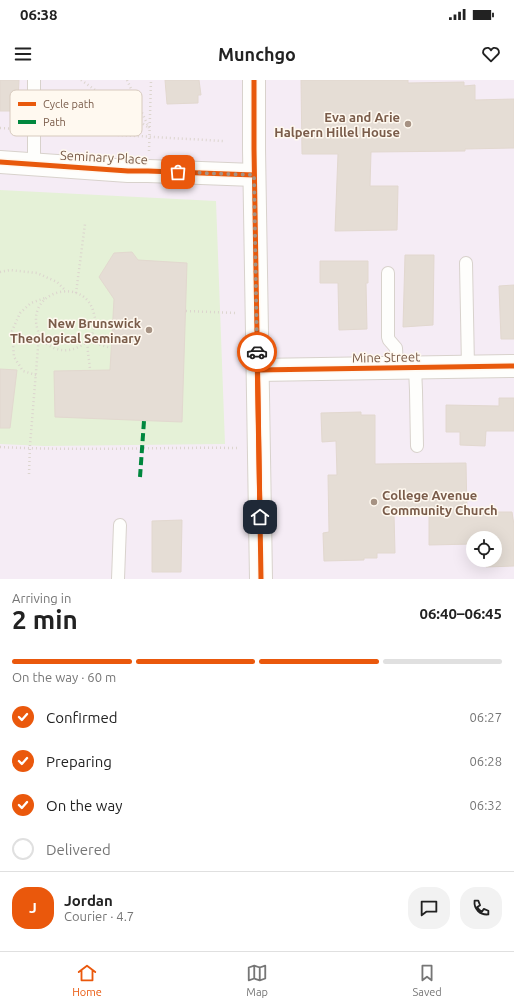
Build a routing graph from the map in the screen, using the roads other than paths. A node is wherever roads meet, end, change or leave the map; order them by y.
1 (254, 80) edge
2 (34, 136) edge
3 (0, 162) edge
4 (34, 164) junction
5 (254, 175) junction
6 (466, 263) dead end
7 (388, 273) dead end
8 (514, 366) edge
9 (468, 367) junction
10 (406, 368) junction
11 (258, 370) junction
12 (417, 446) dead end
13 (120, 525) dead end
14 (118, 579) edge
15 (261, 579) edge

1 - 5 street
2 - 4 lane
3 - 4 street, Seminary Place
4 - 5 street, Seminary Place
5 - 11 street
6 - 9 lane
7 - 10 lane
8 - 9 street, Mine Street
9 - 10 street, Mine Street
10 - 11 street, Mine Street
10 - 12 lane
11 - 15 street
13 - 14 lane

